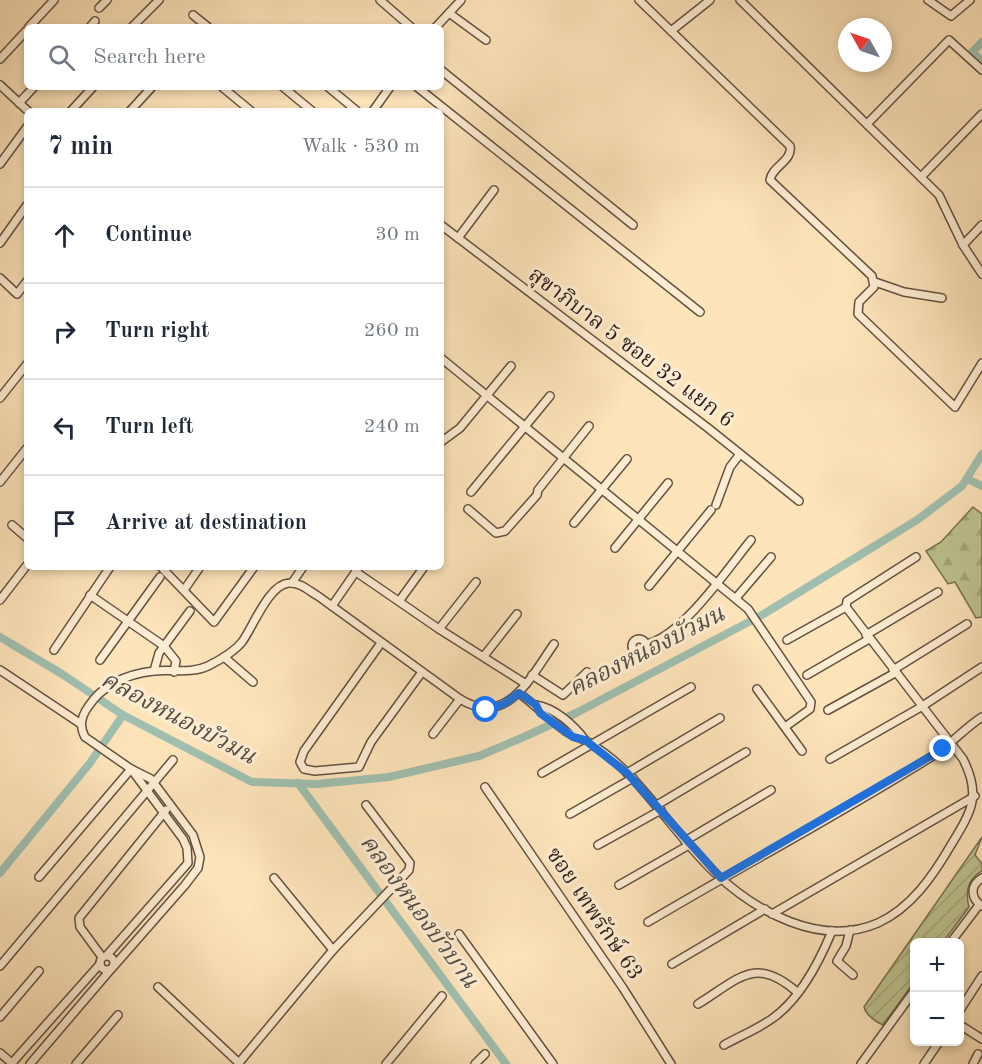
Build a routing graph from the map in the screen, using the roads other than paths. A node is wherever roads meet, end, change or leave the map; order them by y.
1 (54, 0) edge
2 (107, 0) edge
3 (158, 0) edge
4 (380, 0) edge
5 (461, 0) edge
6 (639, 0) edge
7 (710, 0) edge
8 (740, 0) edge
9 (928, 0) edge
10 (970, 0) edge
11 (99, 8) dead end
12 (448, 13) junction
13 (193, 15) dead end
14 (32, 24) edge
15 (135, 24) edge
16 (204, 24) edge
17 (408, 24) edge
18 (439, 24) edge
19 (671, 31) junction
20 (24, 32) edge
21 (486, 40) dead end
22 (0, 59) edge
23 (982, 70) edge
24 (444, 72) edge
25 (0, 87) edge
26 (31, 90) edge
27 (90, 90) edge
28 (149, 90) edge
29 (226, 90) edge
30 (287, 90) edge
31 (332, 90) edge
32 (388, 90) edge
33 (421, 90) edge
34 (19, 103) junction
35 (25, 108) edge
36 (74, 108) edge
37 (133, 108) edge
38 (247, 108) edge
39 (308, 108) edge
40 (353, 108) edge
41 (375, 108) edge
42 (443, 108) edge
43 (444, 108) edge
44 (982, 114) edge
45 (867, 124) junction
46 (24, 131) edge
47 (0, 164) edge
48 (921, 177) junction
49 (494, 190) dead end
50 (24, 209) edge
51 (633, 225) dead end
52 (982, 225) edge
53 (444, 227) edge
54 (458, 238) junction
55 (0, 243) edge
56 (963, 245) junction
57 (982, 274) edge
58 (0, 278) edge
59 (875, 282) junction
60 (24, 284) edge
61 (942, 298) dead end
62 (700, 312) dead end
63 (444, 360) edge
64 (982, 363) edge
65 (511, 366) dead end
66 (24, 368) edge
67 (487, 396) junction
68 (550, 396) dead end
69 (0, 398) edge
70 (589, 426) dead end
71 (525, 427) junction
72 (444, 440) edge
73 (24, 452) edge
74 (740, 454) junction
75 (563, 458) junction
76 (627, 459) dead end
77 (0, 482) edge
78 (668, 483) dead end
79 (601, 489) junction
80 (471, 492) dead end
81 (799, 501) dead end
82 (468, 509) dead end
83 (639, 519) junction
84 (574, 523) dead end
85 (12, 525) dead end
86 (24, 535) edge
87 (751, 540) dead end
88 (615, 548) dead end
89 (678, 551) junction
90 (771, 556) dead end
91 (916, 557) dead end
92 (24, 569) edge
93 (108, 570) edge
94 (164, 570) edge
95 (199, 570) edge
96 (252, 570) edge
97 (301, 570) edge
98 (358, 570) edge
99 (422, 570) edge
100 (160, 577) dead end
101 (476, 582) dead end
102 (292, 583) junction
103 (717, 583) junction
104 (649, 586) dead end
105 (184, 590) junction
106 (938, 592) dead end
107 (90, 596) junction
108 (736, 598) junction
109 (0, 600) edge
110 (400, 600) junction
111 (332, 606) junction
112 (846, 607) junction
113 (190, 611) dead end
114 (517, 614) dead end
115 (127, 621) junction
116 (967, 624) dead end
117 (439, 630) junction
118 (867, 637) junction
119 (787, 640) dead end
120 (381, 643) junction
121 (554, 644) dead end
122 (646, 644) dead end
123 (164, 646) junction
124 (54, 650) dead end
125 (484, 656) junction
126 (224, 657) junction
127 (100, 660) dead end
128 (982, 667) edge
129 (0, 670) edge
130 (154, 671) junction
131 (174, 672) junction
132 (422, 672) junction
133 (588, 672) dead end
134 (894, 672) junction
135 (532, 675) junction
136 (807, 675) dead end
137 (253, 681) dead end
138 (526, 684) junction
139 (691, 687) dead end
140 (758, 689) dead end
141 (519, 693) junction
142 (460, 699) junction
143 (536, 705) junction
144 (921, 707) junction
145 (828, 710) dead end
146 (982, 717) edge
147 (720, 718) dead end
148 (81, 724) junction
149 (785, 727) junction
150 (433, 734) dead end
151 (585, 740) junction
152 (949, 742) junction
153 (593, 746) junction
154 (802, 751) dead end
155 (746, 752) dead end
156 (830, 759) dead end
157 (173, 760) dead end
158 (131, 769) junction
159 (542, 773) dead end
160 (147, 775) junction
161 (630, 776) junction
162 (140, 783) junction
163 (154, 784) junction
164 (485, 786) dead end
165 (771, 789) dead end
166 (978, 790) edge
167 (148, 791) junction
168 (366, 805) dead end
169 (171, 806) junction
170 (659, 808) junction
171 (164, 812) junction
172 (570, 814) dead end
173 (687, 843) junction
174 (598, 845) dead end
175 (39, 877) dead end
176 (175, 878) junction
177 (274, 878) dead end
178 (721, 878) junction
179 (982, 878) edge
180 (185, 885) junction
181 (620, 885) dead end
182 (981, 906) edge
183 (765, 909) junction
184 (772, 914) junction
185 (648, 922) dead end
186 (850, 930) junction
187 (832, 931) junction
188 (459, 934) dead end
189 (954, 938) edge
190 (333, 950) junction
191 (103, 959) junction
192 (672, 964) dead end
193 (0, 966) edge
194 (113, 967) junction
195 (39, 971) dead end
196 (853, 975) dead end
197 (982, 976) edge
198 (158, 987) dead end
199 (797, 992) junction
200 (914, 992) edge
201 (442, 996) dead end
202 (698, 1004) dead end
203 (964, 1004) edge
204 (118, 1015) dead end
205 (0, 1017) edge
206 (964, 1028) edge
207 (982, 1039) edge
208 (724, 1045) dead end
209 (936, 1046) edge
210 (0, 1053) edge
211 (485, 1054) dead end
212 (978, 1054) dead end
213 (238, 1063) edge
214 (12, 1064) edge
215 (30, 1064) edge
216 (76, 1064) edge
217 (386, 1064) edge
218 (475, 1064) edge
219 (554, 1064) edge
220 (671, 1064) edge
221 (861, 1064) edge
222 (924, 1064) edge
223 (973, 1064) edge

1 - 14 street
2 - 11 street
3 - 15 street
4 - 17 street
5 - 12 street
6 - 19 street
7 - 19 street
8 - 45 street
9 - 10 street
12 - 18 street
12 - 21 street
13 - 16 street
19 - 59 street
20 - 22 street
23 - 45 street
24 - 51 street
25 - 34 street
26 - 34 street
27 - 36 street
28 - 37 street
29 - 38 street
30 - 39 street
31 - 40 street
32 - 41 street
33 - 42 street
34 - 35 street
43 - 62 street
44 - 48 street
45 - 48 street
46 - 47 street
48 - 56 street
49 - 54 street
50 - 55 street
52 - 56 street
53 - 54 street, สุขาภิบาล 5 ซอย 32 แยก 6
54 - 74 street, สุขาภิบาล 5 ซอย 32 แยก 6
56 - 57 street
58 - 60 street
59 - 61 street
59 - 64 street
63 - 67 street
65 - 67 street
66 - 69 street
67 - 71 street
67 - 72 street
68 - 71 street
70 - 75 street
71 - 75 street
71 - 80 street
73 - 77 street
74 - 81 street, สุขาภิบาล 5 ซอย 32 แยก 6
74 - 89 street
75 - 79 street
75 - 82 street
76 - 79 street
78 - 83 street
79 - 83 street
79 - 84 street
83 - 88 street
83 - 89 street
85 - 86 street
87 - 103 street
89 - 103 street
89 - 104 street
90 - 108 street
91 - 112 street
92 - 109 street
93 - 107 street
94 - 105 street
95 - 105 street
96 - 105 street
97 - 102 street
98 - 110 street
98 - 111 street
99 - 110 street
100 - 115 street
101 - 117 street
102 - 111 street
102 - 126 street
103 - 108 street
103 - 122 street
106 - 118 street
107 - 115 street
107 - 124 street
108 - 149 street
110 - 117 street
111 - 120 street
112 - 118 street
112 - 119 street
113 - 123 street
114 - 125 street
115 - 123 street
115 - 127 street
116 - 134 street
117 - 125 street
118 - 134 street
118 - 136 street
120 - 132 street
120 - 132 street
121 - 135 street
123 - 130 street
123 - 131 street
125 - 138 street
126 - 131 street
126 - 137 street
128 - 144 street
129 - 148 street
130 - 131 street
130 - 148 street
132 - 142 street
133 - 135 street
134 - 144 street
134 - 145 street
135 - 138 street
138 - 141 street
139 - 153 street
140 - 149 street
141 - 142 street
141 - 143 street
142 - 150 street
143 - 151 street
143 - 151 street
144 - 152 street
144 - 156 street
146 - 152 street
147 - 161 street
148 - 158 street
149 - 154 street
151 - 153 street
152 - 166 street
152 - 178 street
153 - 159 street
153 - 161 street
155 - 170 street
157 - 163 street
158 - 160 street
158 - 162 street
158 - 175 street
160 - 162 street
160 - 163 street
161 - 170 street
161 - 172 street
162 - 167 street
163 - 167 street
163 - 169 street
164 - 220 street, ซอย เทพรักษ์ 63
165 - 173 street
166 - 184 street
166 - 186 street
167 - 171 street
167 - 193 street
168 - 190 street
169 - 171 street
169 - 180 street
170 - 173 street
170 - 174 street
171 - 176 street
171 - 191 street
173 - 178 street
173 - 181 street
176 - 180 street
176 - 191 street
177 - 190 street
178 - 183 street
178 - 185 street
179 - 182 street
180 - 194 street
182 - 189 street
183 - 184 street
183 - 192 street
184 - 187 street
186 - 187 street
186 - 196 street
187 - 199 street
188 - 219 street
190 - 213 street
191 - 194 street
191 - 194 street
191 - 214 street
194 - 215 street
195 - 205 street
197 - 203 street
198 - 213 street
199 - 202 street
199 - 208 street
200 - 221 street
201 - 217 street
204 - 216 street
206 - 207 street
209 - 222 street
210 - 214 street
211 - 218 street
212 - 223 street

